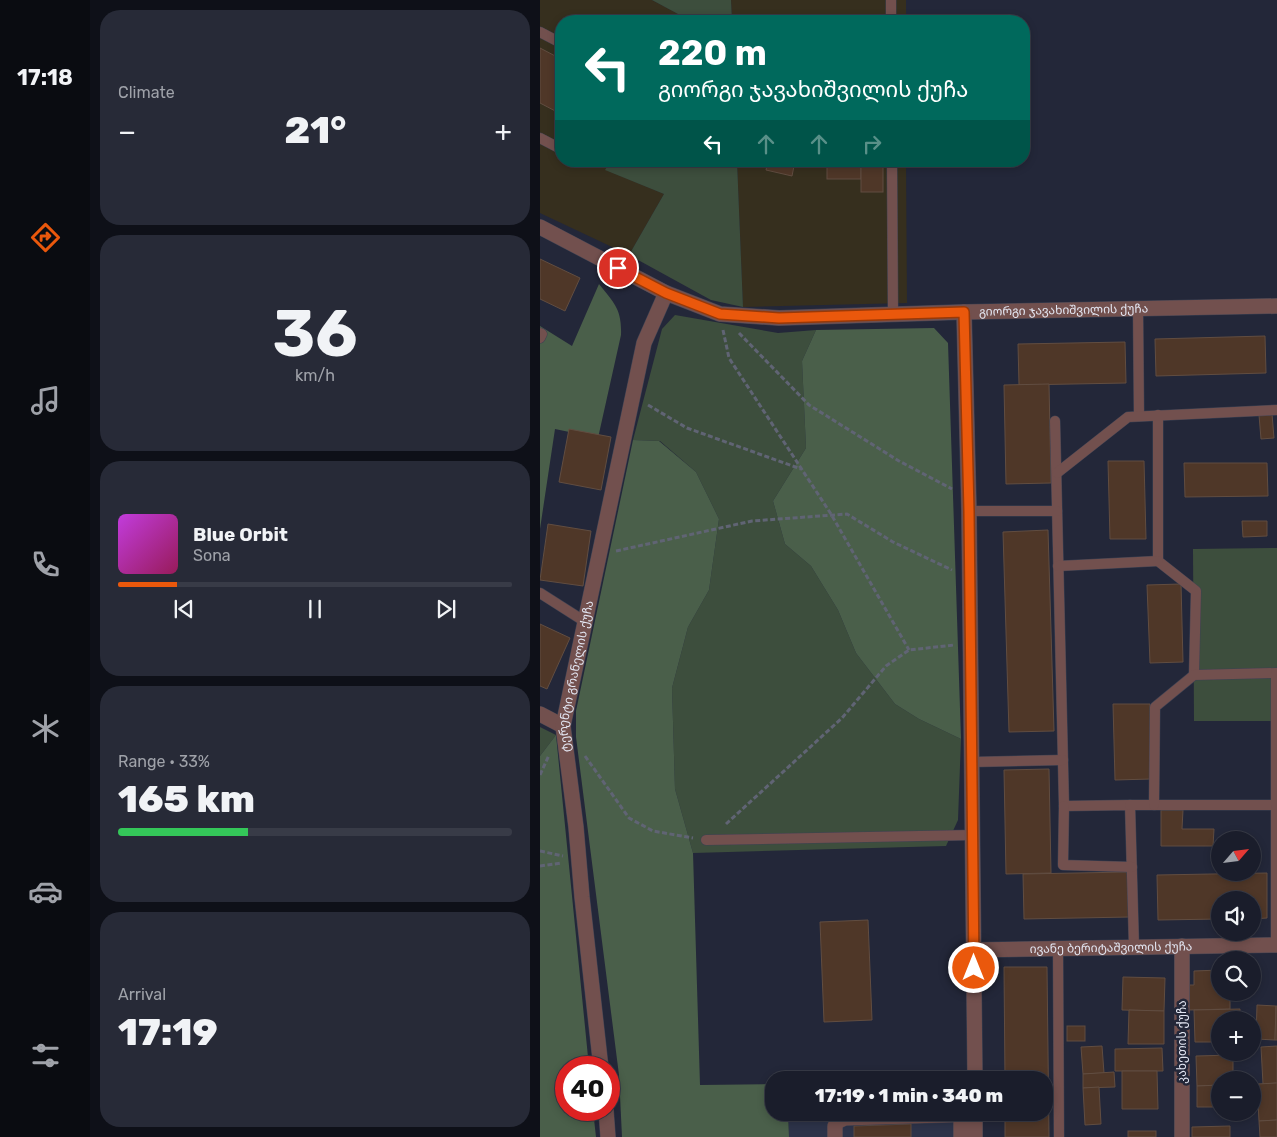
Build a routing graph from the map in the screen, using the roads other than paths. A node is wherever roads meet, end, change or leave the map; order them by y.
1 (891, 0) edge
2 (891, 15) edge
3 (540, 32) edge
4 (555, 40) edge
5 (540, 138) edge
6 (555, 146) edge
7 (892, 167) edge
8 (540, 227) edge
9 (666, 293) junction
10 (1277, 306) edge
11 (1138, 308) junction
12 (964, 312) junction
13 (892, 314) junction
14 (540, 334) edge
15 (540, 338) edge
16 (1277, 410) edge
17 (1158, 415) junction
18 (1139, 416) junction
19 (1055, 421) dead end
20 (1057, 473) junction
21 (969, 505) junction
22 (1057, 512) junction
23 (1158, 561) junction
24 (1058, 566) junction
25 (540, 593) edge
26 (584, 621) junction
27 (1276, 673) edge
28 (1194, 675) junction
29 (540, 714) edge
30 (563, 726) junction
31 (1063, 760) junction
32 (972, 762) junction
33 (1276, 804) edge
34 (1130, 805) junction
35 (1154, 805) junction
36 (1064, 806) junction
37 (973, 835) junction
38 (706, 840) road end
39 (1276, 845) edge
40 (1132, 867) junction
41 (1277, 945) edge
42 (1182, 946) junction
43 (1134, 947) junction
44 (1058, 948) junction
45 (974, 950) junction
46 (600, 1056) edge
47 (975, 1071) edge
48 (607, 1121) edge
49 (838, 1121) edge
50 (967, 1121) edge
51 (972, 1121) edge
52 (608, 1137) edge
53 (835, 1137) edge
54 (961, 1137) edge
55 (976, 1137) edge
56 (1059, 1137) edge
57 (1182, 1137) edge

1 - 2 lane
3 - 4 lane
5 - 6 lane
7 - 13 lane
8 - 9 street, გიორგი ჯავახიშვილის ქუჩა
9 - 13 street, გიორგი ჯავახიშვილის ქუჩა
9 - 26 street, ტერენტი გრანელის ქუჩა
10 - 11 street, გიორგი ჯავახიშვილის ქუჩა
11 - 12 street, გიორგი ჯავახიშვილის ქუჩა
11 - 18 lane
12 - 13 street, გიორგი ჯავახიშვილის ქუჩა
12 - 21 street
14 - 15 lane
16 - 17 lane
17 - 18 lane
17 - 23 lane
18 - 20 lane
19 - 20 lane
20 - 22 lane
21 - 22 lane
21 - 32 street
22 - 24 lane
23 - 24 lane
23 - 28 lane
24 - 31 lane
25 - 26 lane
26 - 30 street, ტერენტი გრანელის ქუჩა
27 - 28 lane
27 - 33 lane
28 - 35 lane
29 - 30 street
30 - 46 street, ტერენტი გრანელის ქუჩა
31 - 32 lane
31 - 36 lane
32 - 37 street
33 - 35 lane
33 - 39 lane
34 - 35 lane
34 - 36 lane
34 - 40 lane
36 - 40 lane
37 - 38 lane
37 - 45 street
39 - 41 lane
40 - 43 lane
41 - 42 street, ივანე ბერიტაშვილის ქუჩა
42 - 43 street, ივანე ბერიტაშვილის ქუჩა
42 - 57 street, კახეთის ქუჩა
43 - 44 street, ივანე ბერიტაშვილის ქუჩა
44 - 45 street, ივანე ბერიტაშვილის ქუჩა
44 - 56 lane
45 - 47 street
48 - 52 street
49 - 53 street
50 - 54 street
51 - 55 street

